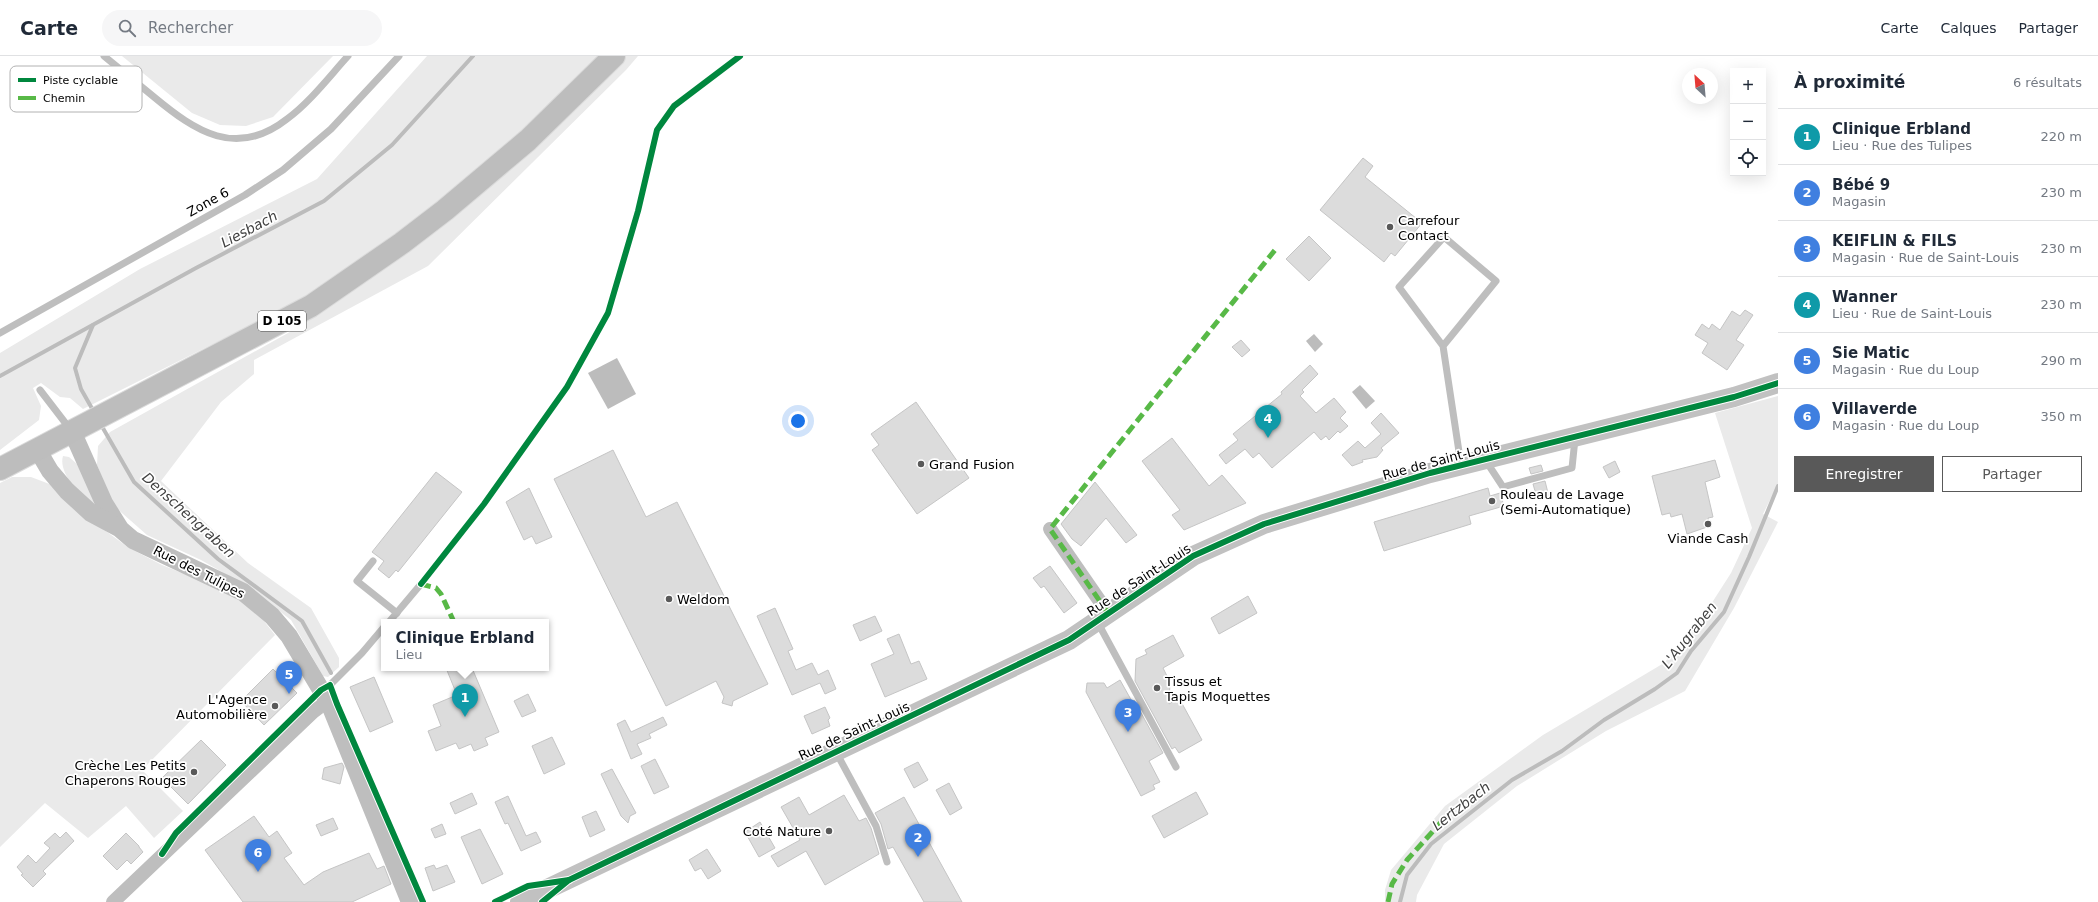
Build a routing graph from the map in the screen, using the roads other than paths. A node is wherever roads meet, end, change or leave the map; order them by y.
1 (104, 56) edge
2 (348, 56) edge
3 (400, 56) edge
4 (614, 56) edge
5 (117, 66) edge
6 (142, 86) edge
7 (0, 333) edge
8 (1443, 346) junction
9 (1778, 382) edge
10 (40, 390) dead end
11 (79, 428) junction
12 (1576, 437) junction
13 (37, 449) junction
14 (1485, 459) junction
15 (1461, 465) junction
16 (0, 469) edge
17 (119, 528) junction
18 (1050, 529) dead end
19 (373, 561) dead end
20 (421, 584) dead end
21 (397, 612) junction
22 (1103, 617) junction
23 (391, 619) edge
24 (381, 631) edge
25 (327, 700) junction
26 (836, 752) junction
27 (1176, 768) dead end
28 (887, 862) dead end
29 (113, 902) edge
30 (410, 902) edge
31 (520, 902) edge

1 - 5 lane
2 - 6 lane
3 - 7 lane, Zone 6
4 - 11 main road, D 105
8 - 8 lane
8 - 15 lane
9 - 12 main road, Rue de Saint-Louis
10 - 11 lane
11 - 13 main road, D 105
11 - 17 street, Rue des Tulipes
12 - 14 main road, Rue de Saint-Louis
12 - 14 lane
13 - 16 main road, D 105
13 - 17 street, Rue des Tulipes
14 - 15 main road, Rue de Saint-Louis
15 - 22 main road, Rue de Saint-Louis
17 - 25 street, Rue des Tulipes
18 - 22 street
19 - 21 lane
20 - 21 lane
21 - 23 lane
22 - 26 main road, Rue de Saint-Louis
22 - 27 lane
24 - 25 lane
25 - 29 street
25 - 30 street, Rue des Tulipes
26 - 28 lane
26 - 31 main road, Rue de Saint-Louis

